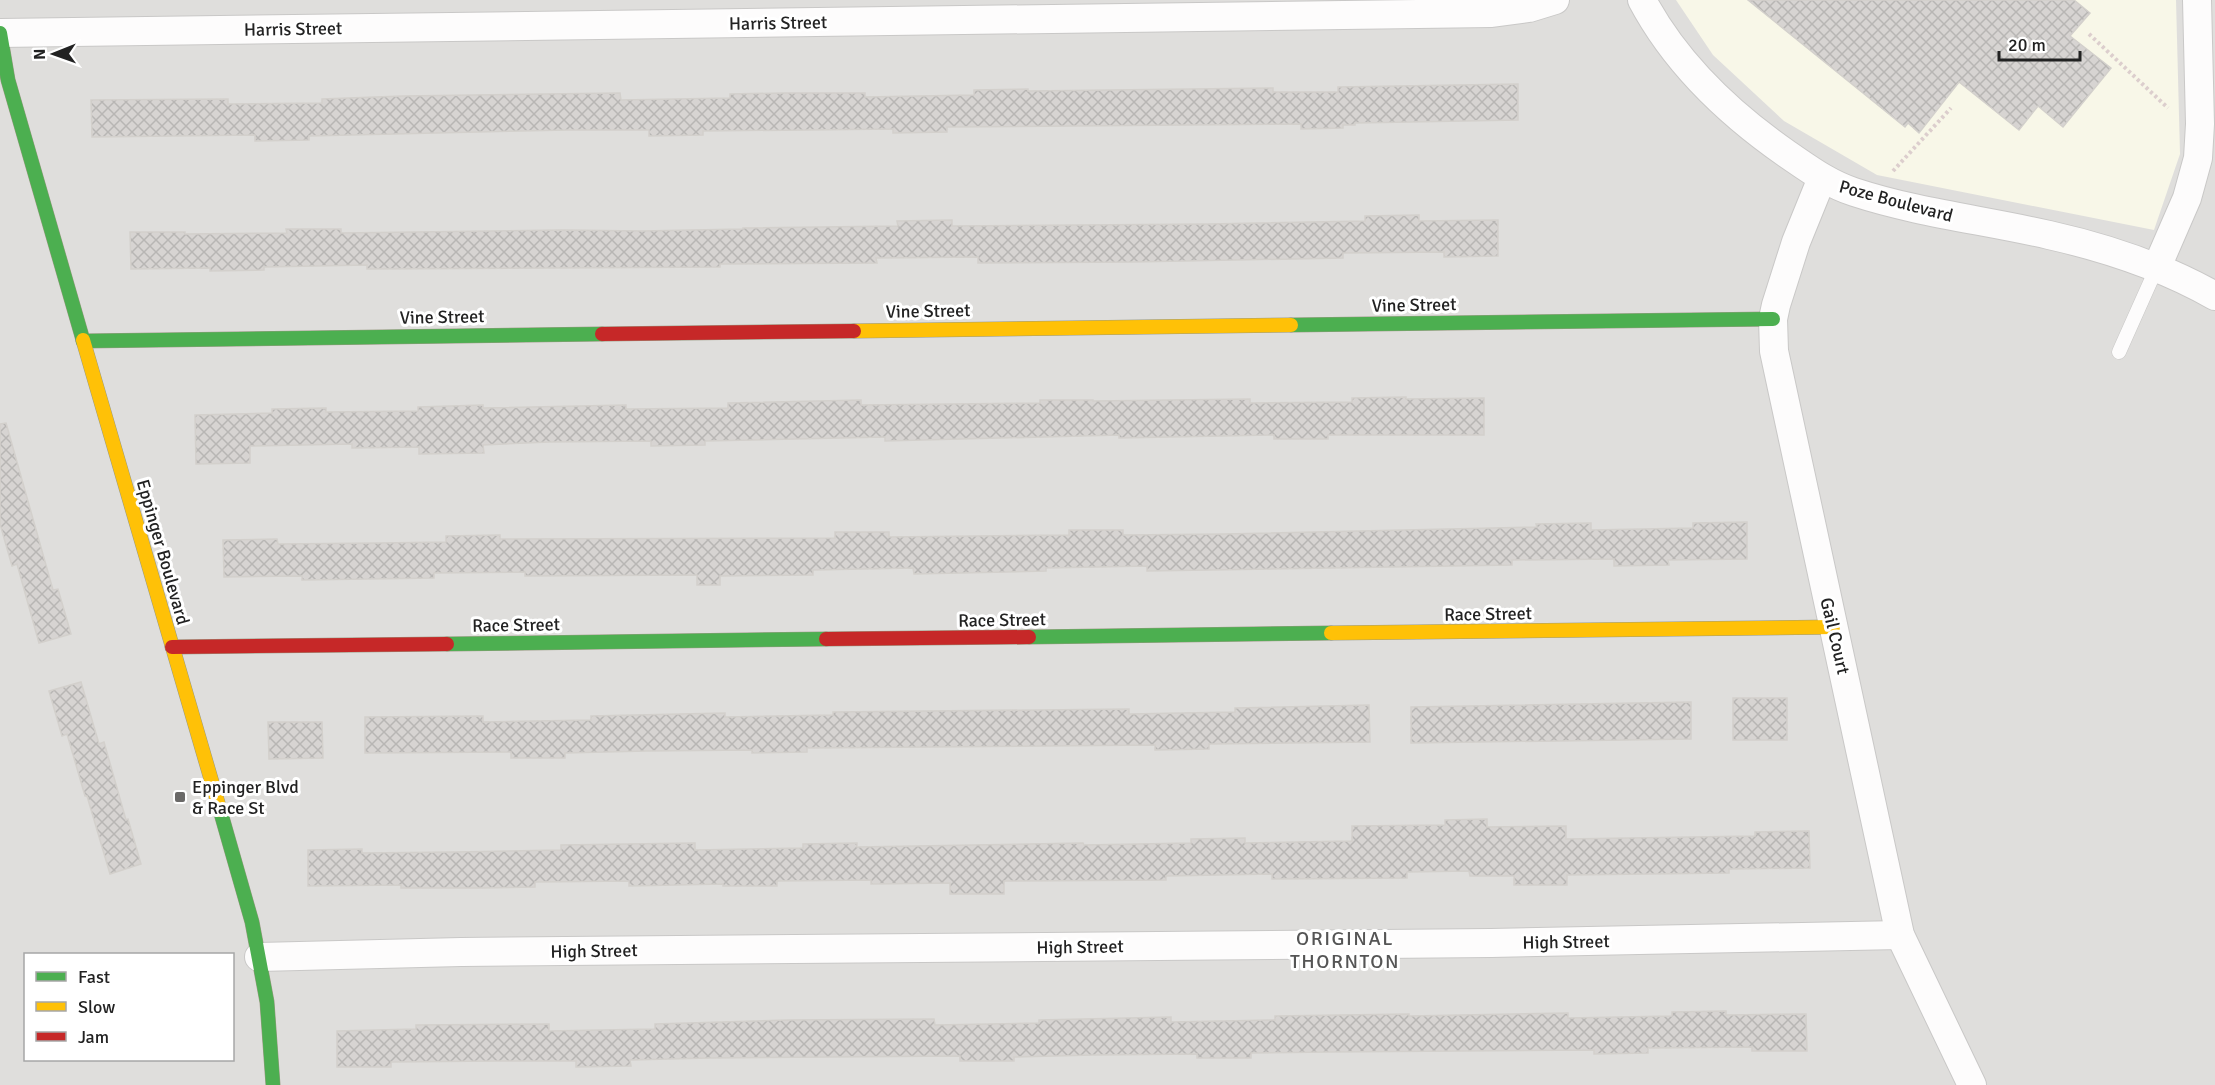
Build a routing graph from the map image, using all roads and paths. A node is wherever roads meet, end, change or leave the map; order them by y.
1 (1556, 0) edge
2 (1642, 0) edge
3 (2197, 0) edge
4 (0, 33) edge
5 (2088, 34) dead end
6 (1951, 108) dead end
7 (2168, 108) dead end
8 (1893, 171) dead end
9 (1822, 178) junction
10 (2157, 267) junction
11 (2215, 296) edge
12 (1773, 319) junction
13 (83, 341) junction
14 (2119, 352) dead end
15 (1833, 627) junction
16 (172, 647) junction
17 (1900, 935) junction
18 (259, 957) junction
19 (273, 1085) edge
20 (1972, 1085) edge

1 - 4 street, Harris Street
2 - 9 street, Poze Boulevard
3 - 10 street
4 - 13 street, Eppinger Boulevard
5 - 7 path
6 - 8 path
9 - 10 street, Poze Boulevard
9 - 12 street, Gail Court
10 - 11 street, Poze Boulevard
10 - 14 lane
12 - 13 street, Vine Street
12 - 15 street, Gail Court
13 - 16 street, Eppinger Boulevard
15 - 16 street, Race Street
15 - 17 street, Gail Court
16 - 18 street, Eppinger Boulevard
17 - 18 street, High Street
17 - 20 street, Gail Court
18 - 19 street, Eppinger Boulevard

